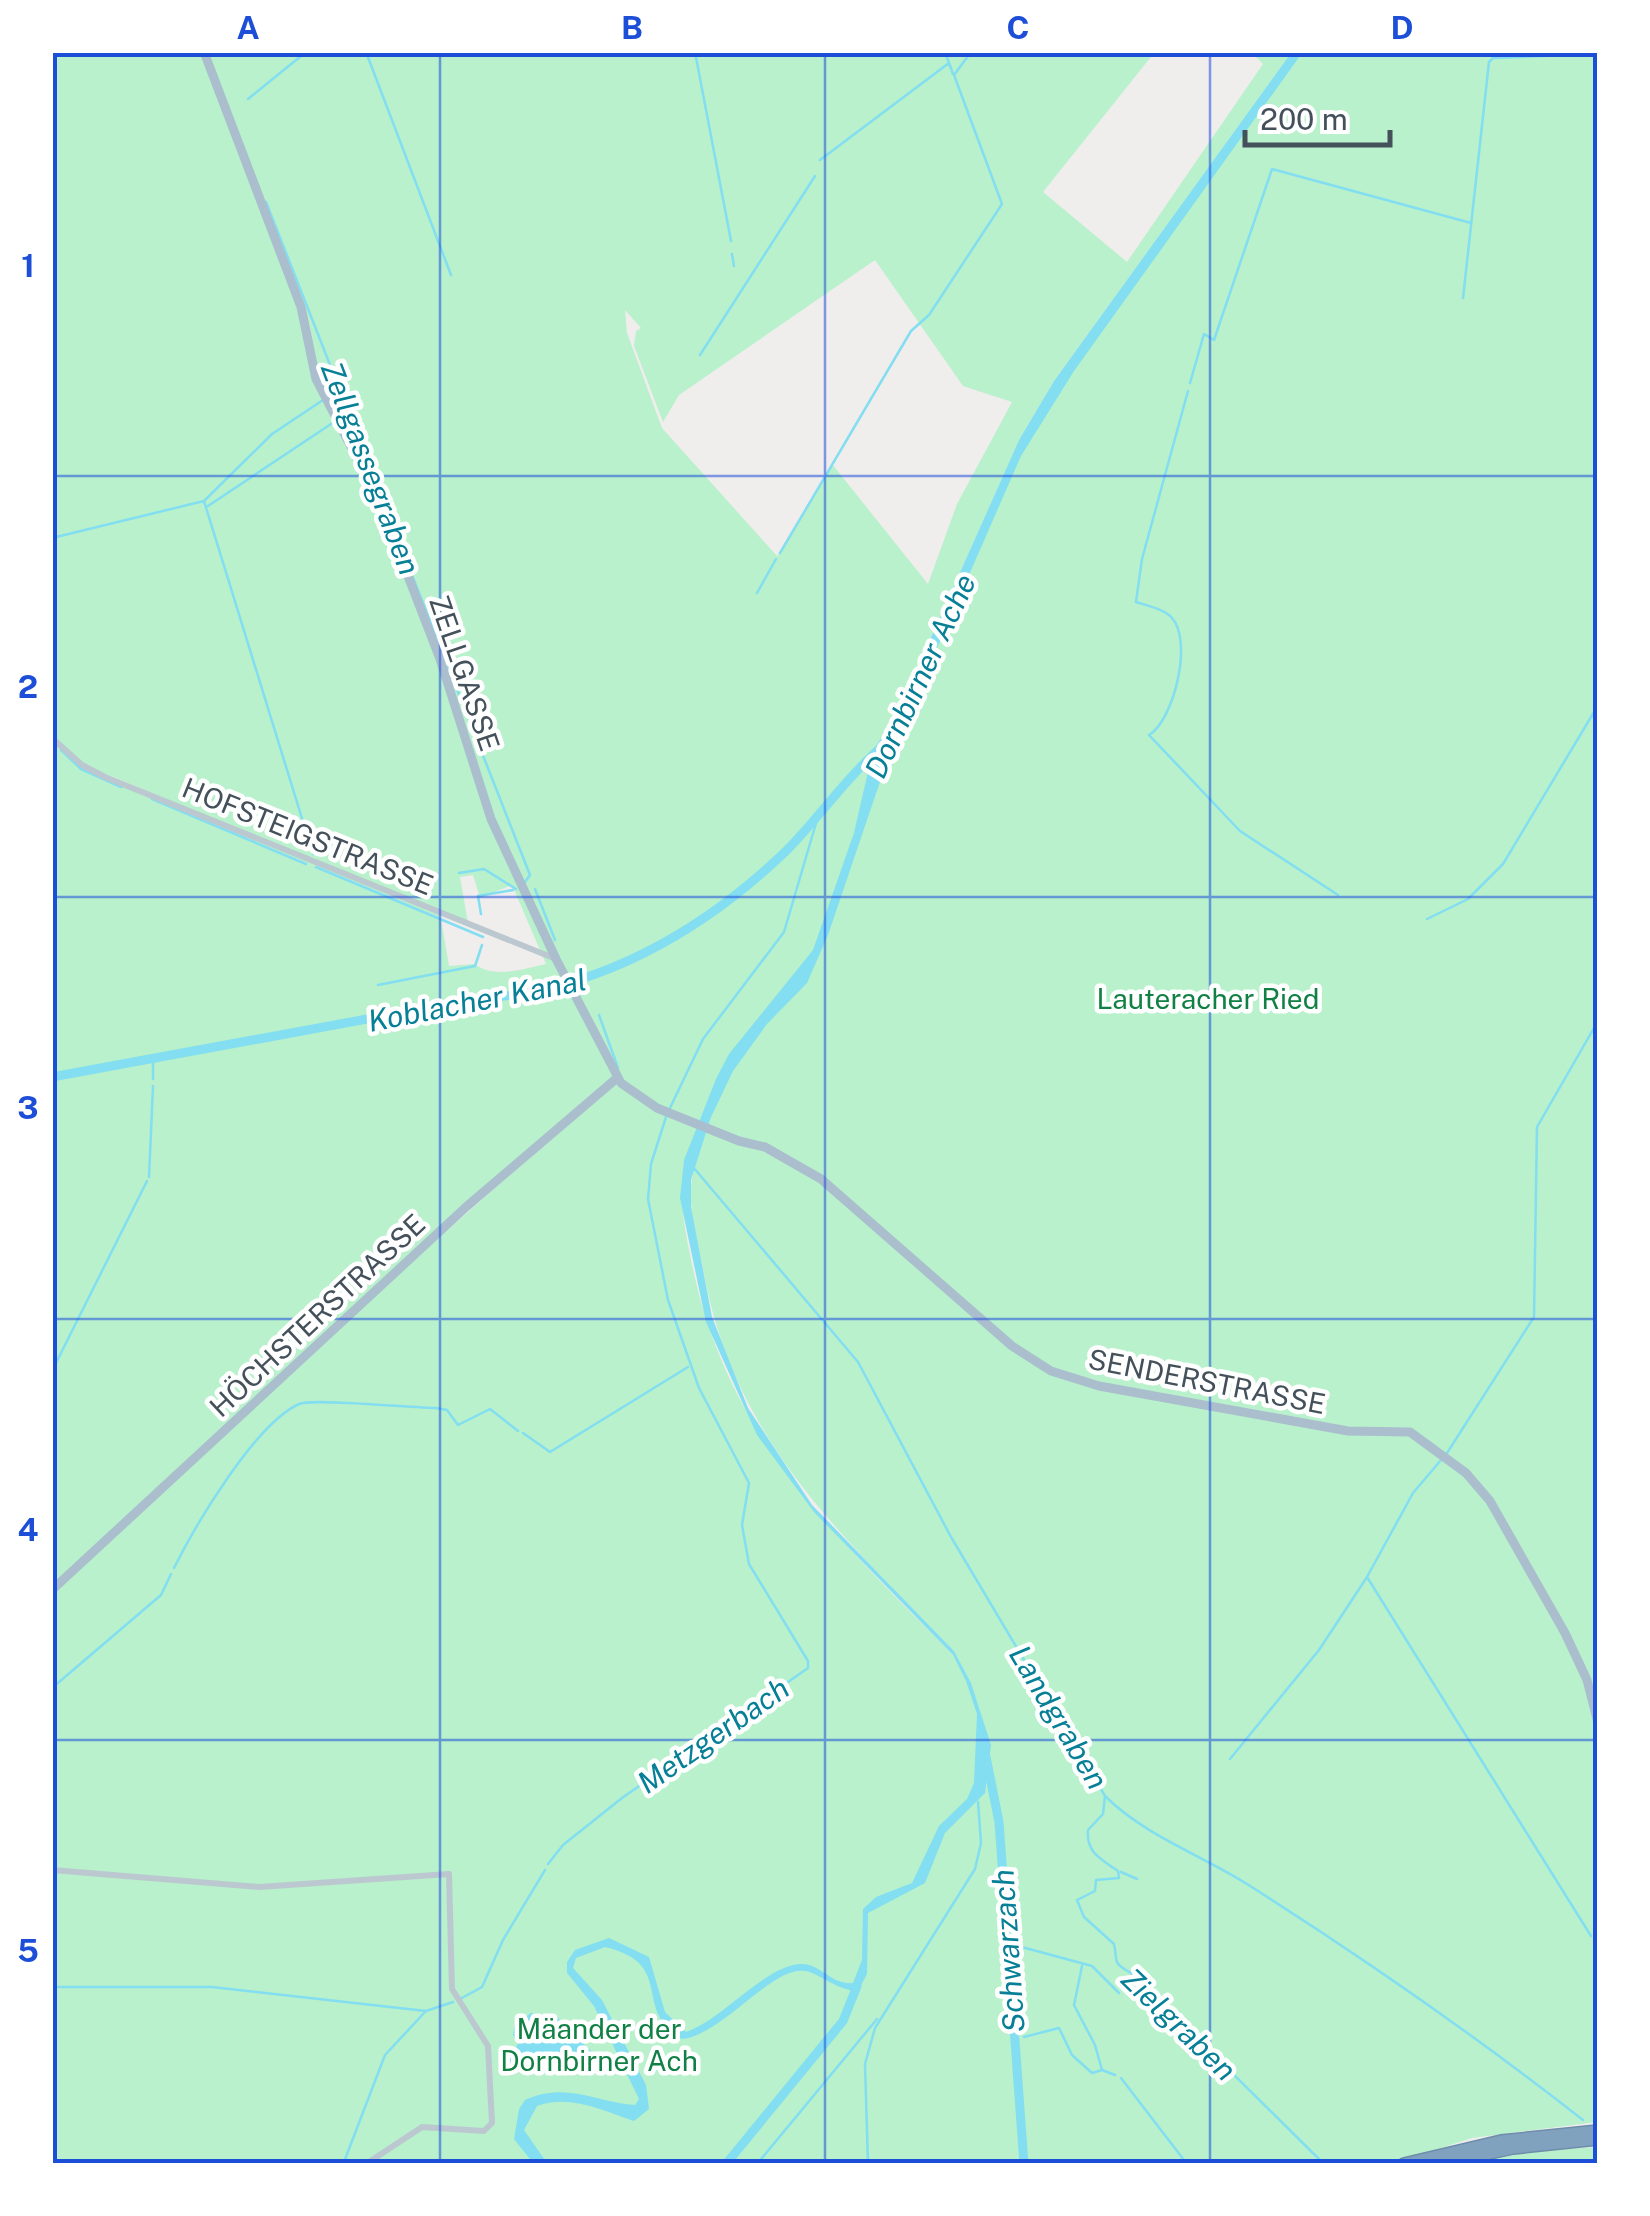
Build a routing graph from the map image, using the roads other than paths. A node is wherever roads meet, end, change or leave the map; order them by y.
1 (204, 52) edge
2 (52, 738) edge
3 (556, 959) junction
4 (618, 1078) junction
5 (52, 1590) edge
6 (1598, 1723) edge
7 (52, 1870) edge
8 (1598, 1904) edge
9 (1598, 1966) edge
10 (1598, 2130) edge
11 (1598, 2140) edge
12 (366, 2164) edge
13 (1404, 2164) edge
14 (1438, 2164) edge

1 - 3 main road, ZELLGASSE
2 - 3 street, HOFSTEIGSTRASSE
3 - 4 main road, ZELLGASSE
4 - 5 main road, HÖCHSTERSTRASSE
4 - 6 main road, SENDERSTRASSE
7 - 12 street
8 - 9 main road
10 - 13 highway
11 - 14 highway

